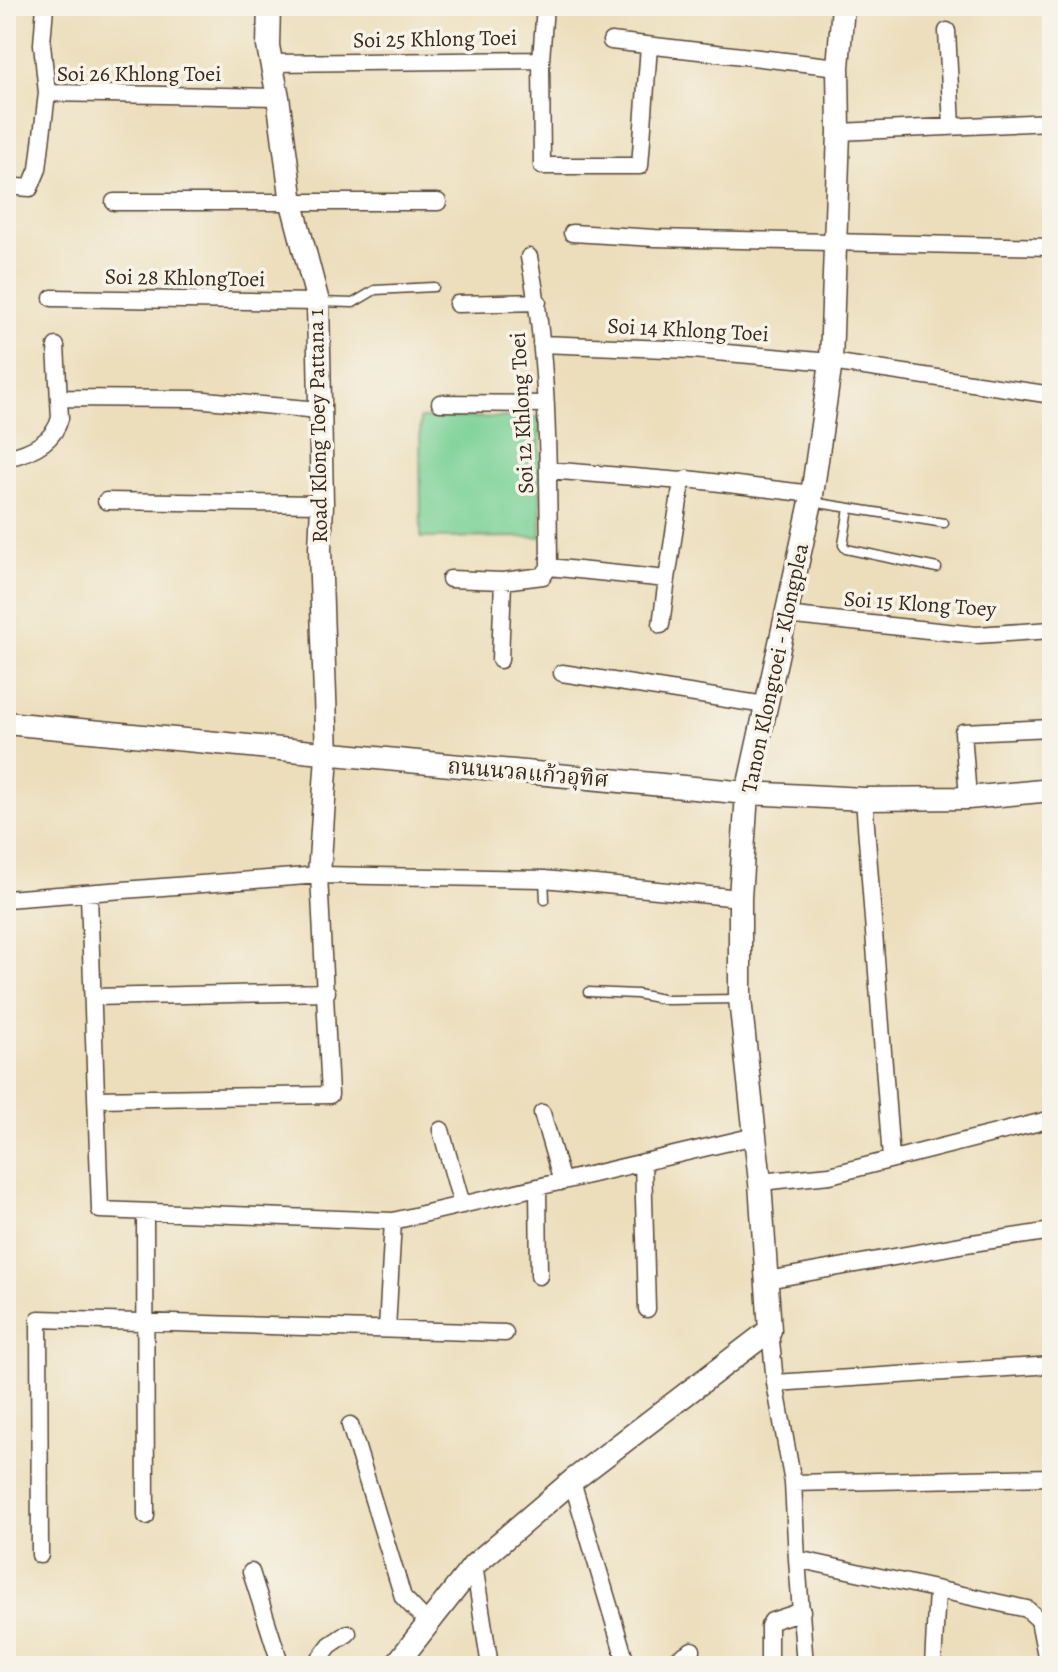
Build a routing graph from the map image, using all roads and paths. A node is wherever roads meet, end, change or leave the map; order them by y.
1 (45, 6) edge
2 (269, 6) edge
3 (545, 6) edge
4 (843, 6) edge
5 (947, 31) dead end
6 (611, 41) dead end
7 (649, 46) junction
8 (541, 60) junction
9 (271, 63) junction
10 (838, 67) junction
11 (47, 93) junction
12 (278, 97) junction
13 (1052, 122) edge
14 (952, 126) junction
15 (839, 132) junction
16 (6, 186) edge
17 (114, 202) dead end
18 (438, 202) dead end
19 (292, 203) junction
20 (572, 233) dead end
21 (835, 241) junction
22 (1052, 247) edge
23 (529, 257) dead end
24 (434, 287) dead end
25 (52, 298) dead end
26 (318, 302) junction
27 (538, 302) junction
28 (457, 304) dead end
29 (541, 344) junction
30 (56, 346) dead end
31 (831, 362) junction
32 (1052, 395) edge
33 (59, 398) junction
34 (440, 403) dead end
35 (546, 404) junction
36 (319, 410) junction
37 (6, 458) edge
38 (548, 470) junction
39 (690, 480) junction
40 (812, 498) junction
41 (106, 501) dead end
42 (322, 504) junction
43 (849, 508) junction
44 (944, 523) dead end
45 (549, 567) junction
46 (937, 568) dead end
47 (450, 579) dead end
48 (667, 579) junction
49 (503, 581) junction
50 (785, 615) junction
51 (661, 625) dead end
52 (1052, 630) edge
53 (500, 660) dead end
54 (562, 673) dead end
55 (765, 705) junction
56 (6, 723) edge
57 (1052, 728) edge
58 (327, 755) junction
59 (1052, 790) edge
60 (747, 793) junction
61 (968, 798) junction
62 (864, 799) junction
63 (319, 875) junction
64 (544, 879) junction
65 (89, 895) junction
66 (740, 898) junction
67 (6, 899) edge
68 (545, 900) dead end
69 (327, 992) junction
70 (588, 992) dead end
71 (93, 997) junction
72 (740, 999) junction
73 (96, 1099) junction
74 (542, 1113) dead end
75 (1052, 1119) edge
76 (441, 1130) dead end
77 (755, 1136) junction
78 (891, 1159) junction
79 (643, 1162) junction
80 (562, 1182) junction
81 (760, 1182) junction
82 (538, 1187) junction
83 (462, 1205) junction
84 (145, 1212) junction
85 (393, 1221) junction
86 (1052, 1231) edge
87 (539, 1276) dead end
88 (767, 1280) junction
89 (647, 1309) dead end
90 (145, 1322) junction
91 (387, 1329) junction
92 (770, 1330) junction
93 (505, 1333) dead end
94 (1052, 1365) edge
95 (775, 1383) junction
96 (350, 1425) dead end
97 (1052, 1477) edge
98 (572, 1481) junction
99 (793, 1483) junction
100 (146, 1516) dead end
101 (40, 1555) dead end
102 (797, 1559) junction
103 (474, 1565) junction
104 (251, 1572) dead end
105 (937, 1590) junction
106 (802, 1611) junction
107 (428, 1623) junction
108 (348, 1633) dead end
109 (692, 1650) dead end
110 (281, 1666) edge
111 (314, 1666) edge
112 (395, 1666) edge
113 (490, 1666) edge
114 (627, 1666) edge
115 (666, 1666) edge
116 (769, 1666) edge
117 (805, 1666) edge
118 (933, 1666) edge
119 (1048, 1666) edge

1 - 11 street
2 - 9 street, Road Klong Toey Pattana 1
3 - 8 street
4 - 10 street, Tanon Klongtoei - Klongplea
5 - 14 street
6 - 7 street
7 - 8 street, Soi 25 Khlong Toei
7 - 10 street
8 - 9 street, Soi 25 Khlong Toei
9 - 12 street, Road Klong Toey Pattana 1
10 - 15 street, Tanon Klongtoei - Klongplea
11 - 12 street, Soi 26 Khlong Toei
11 - 16 street, Soi 26 Khlong Toei
12 - 19 street, Road Klong Toey Pattana 1
13 - 14 street
14 - 15 street
15 - 21 street, Tanon Klongtoei - Klongplea
17 - 19 street
18 - 19 street
19 - 26 street, Road Klong Toey Pattana 1
20 - 21 street
21 - 22 street
21 - 31 street, Tanon Klongtoei - Klongplea
23 - 27 street, Soi 12 Khlong Toei
24 - 26 lane
25 - 26 street, Soi 28 KhlongToei
26 - 36 street, Road Klong Toey Pattana 1
27 - 28 street
27 - 29 street, Soi 12 Khlong Toei
29 - 31 street, Soi 14 Khlong Toei
29 - 35 street, Soi 12 Khlong Toei
30 - 33 street
31 - 32 street, Soi 14 Khlong Toei
31 - 40 street, Tanon Klongtoei - Klongplea
33 - 36 street
33 - 37 street
34 - 35 street
35 - 38 street, Soi 12 Khlong Toei
36 - 42 street, Road Klong Toey Pattana 1
38 - 39 street
38 - 45 street, Soi 12 Khlong Toei
39 - 40 street
39 - 48 street
40 - 43 lane
40 - 50 street, Tanon Klongtoei - Klongplea
41 - 42 street
42 - 58 street, Road Klong Toey Pattana 1
43 - 44 lane
43 - 46 lane
45 - 48 street
45 - 49 street
47 - 49 street
48 - 51 street
49 - 53 street
50 - 52 street, Soi 15 Klong Toey
50 - 55 street, Tanon Klongtoei - Klongplea
54 - 55 street
55 - 60 street, Tanon Klongtoei - Klongplea
56 - 58 street, ถนนนวลแก้วอุทิศ
57 - 61 street
58 - 60 street, ถนนนวลแก้วอุทิศ
58 - 63 street, Road Klong Toey Pattana 1
59 - 61 street, ถนนนวลแก้วอุทิศ
60 - 62 street, ถนนนวลแก้วอุทิศ
60 - 66 street, Tanon Klongtoei - Klongplea
61 - 62 street, ถนนนวลแก้วอุทิศ
62 - 78 street
63 - 64 street
63 - 65 street
63 - 69 street
64 - 66 street
64 - 68 lane
65 - 67 street
65 - 71 street
66 - 72 street, Tanon Klongtoei - Klongplea
69 - 71 street
69 - 73 street
70 - 72 lane
71 - 73 street
72 - 77 street, Tanon Klongtoei - Klongplea
73 - 84 street
74 - 80 street
75 - 78 street
76 - 83 street
77 - 79 street
77 - 81 street, Tanon Klongtoei - Klongplea
78 - 81 street
79 - 80 street
79 - 89 street
80 - 82 street
81 - 88 street, Tanon Klongtoei - Klongplea
82 - 83 street
82 - 87 street
83 - 85 street
84 - 85 street
84 - 90 street
85 - 91 street
86 - 88 street
88 - 92 street, Tanon Klongtoei - Klongplea
90 - 91 street
90 - 100 street
90 - 101 street
91 - 93 street
92 - 95 street
92 - 98 street
94 - 95 street
95 - 99 street
96 - 107 street
97 - 99 street
98 - 103 street
98 - 114 street
99 - 102 street
102 - 105 street
102 - 106 street
103 - 107 street
103 - 113 street
104 - 110 street
105 - 118 street
105 - 119 street
106 - 116 street
106 - 117 street
107 - 112 street
108 - 111 street
109 - 115 street

